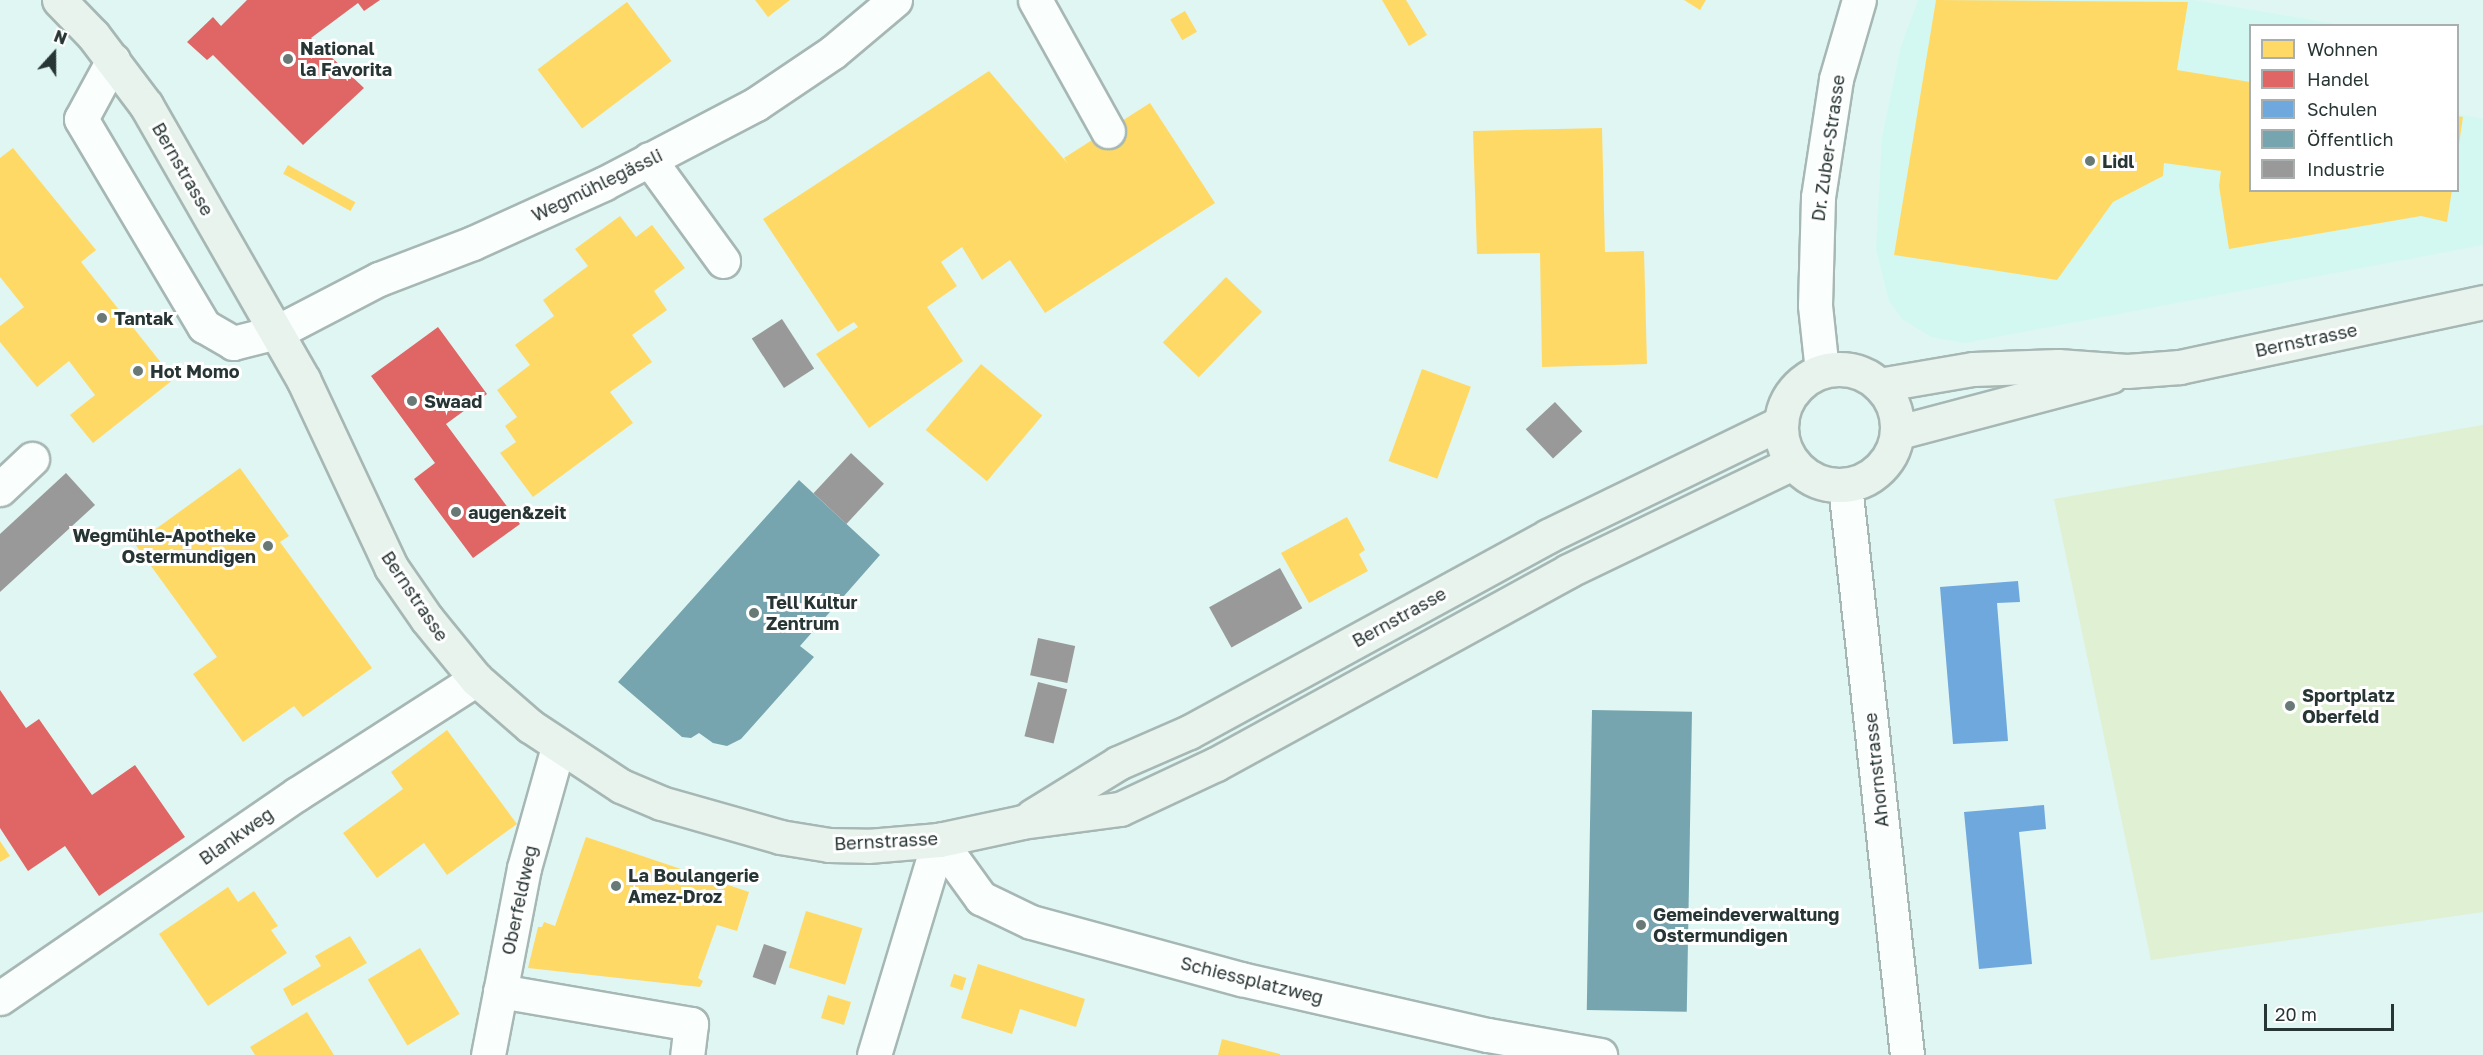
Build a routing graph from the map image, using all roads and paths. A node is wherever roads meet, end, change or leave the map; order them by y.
1 (59, 0) edge
2 (895, 0) edge
3 (1035, 0) edge
4 (1860, 0) edge
5 (113, 60) junction
6 (1108, 131) dead end
7 (649, 159) junction
8 (723, 261) dead end
9 (2483, 302) edge
10 (277, 332) junction
11 (1822, 371) junction
12 (2127, 371) junction
13 (1879, 385) junction
14 (1781, 423) junction
15 (1899, 432) junction
16 (32, 459) dead end
17 (1792, 463) junction
18 (1845, 485) junction
19 (0, 489) edge
20 (477, 679) junction
21 (558, 747) junction
22 (1022, 822) junction
23 (939, 840) junction
24 (500, 991) junction
25 (0, 998) edge
26 (488, 1055) edge
27 (687, 1055) edge
28 (874, 1055) edge
29 (1600, 1055) edge
30 (1907, 1055) edge

1 - 5 main road, Bernstrasse
2 - 7 street, Wegmühlegässli
3 - 6 street
4 - 11 street, Dr. Zuber-Strasse
5 - 10 main road, Bernstrasse
5 - 10 street, Wegmühlegässli
7 - 8 street
7 - 10 street, Wegmühlegässli
9 - 12 main road, Bernstrasse
10 - 20 main road, Bernstrasse
11 - 13 main road
11 - 14 main road
12 - 13 main road, Bernstrasse
12 - 15 main road, Bernstrasse
13 - 15 main road
14 - 17 main road
14 - 22 main road, Bernstrasse
15 - 18 main road
16 - 19 street
17 - 18 main road
17 - 22 main road, Bernstrasse
18 - 30 street, Ahornstrasse
20 - 21 main road, Bernstrasse
20 - 25 street, Blankweg
21 - 23 main road, Bernstrasse
21 - 24 street, Oberfeldweg
22 - 23 main road, Bernstrasse
23 - 28 street
23 - 29 street, Schiessplatzweg
24 - 26 street, Oberfeldweg
24 - 27 street

